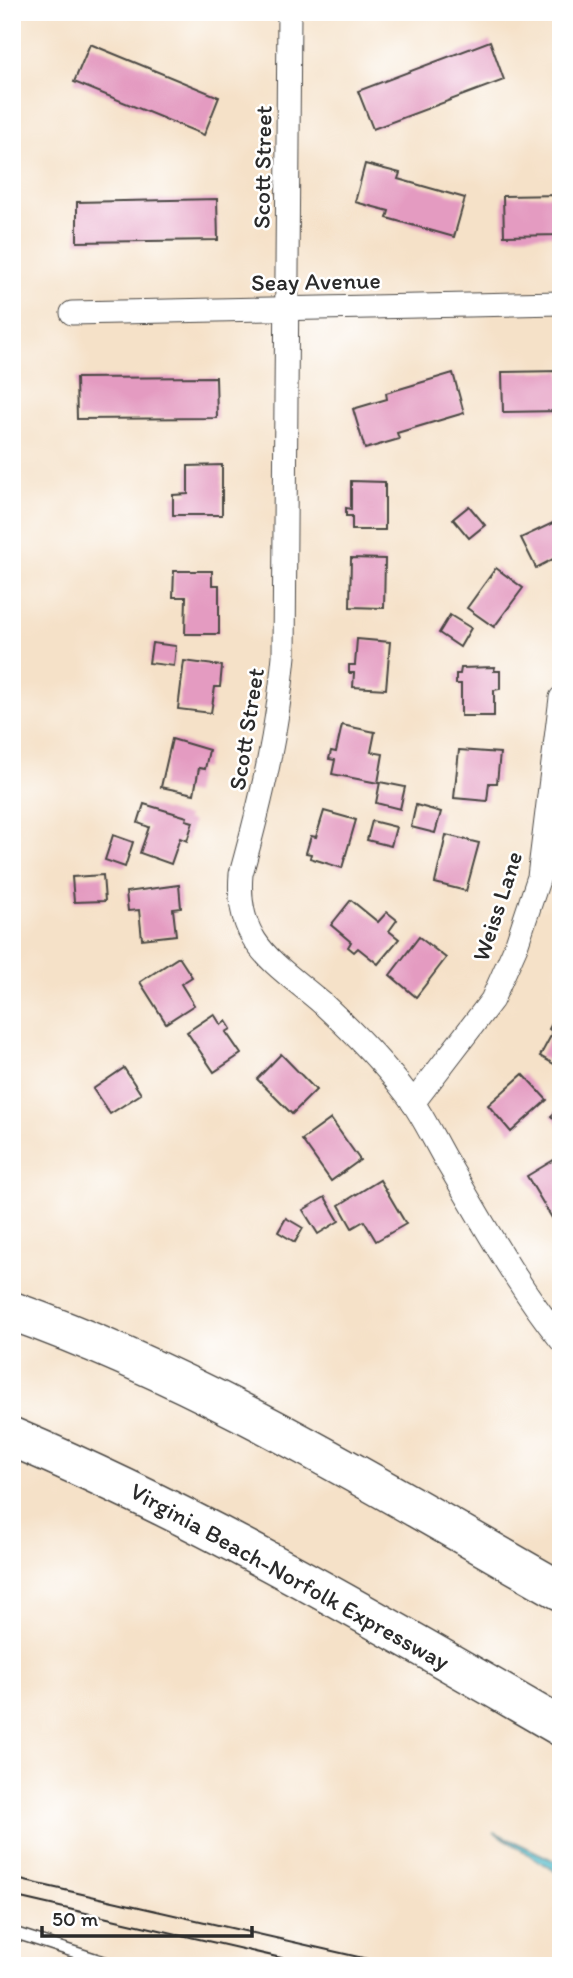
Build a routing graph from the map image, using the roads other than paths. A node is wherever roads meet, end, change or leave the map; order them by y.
1 (289, 12) edge
2 (561, 303) edge
3 (287, 307) junction
4 (72, 313) dead end
5 (561, 698) edge
6 (413, 1103) junction
7 (12, 1311) edge
8 (561, 1340) edge
9 (12, 1437) edge
10 (561, 1591) edge
11 (561, 1727) edge
12 (12, 1932) edge
13 (118, 1966) edge

1 - 3 street, Scott Street
2 - 3 street, Seay Avenue
3 - 4 street, Seay Avenue
3 - 6 street, Scott Street
5 - 6 street, Weiss Lane
6 - 8 street, Scott Street
7 - 10 highway
9 - 11 highway, Virginia Beach-Norfolk Expressway
12 - 13 lane

